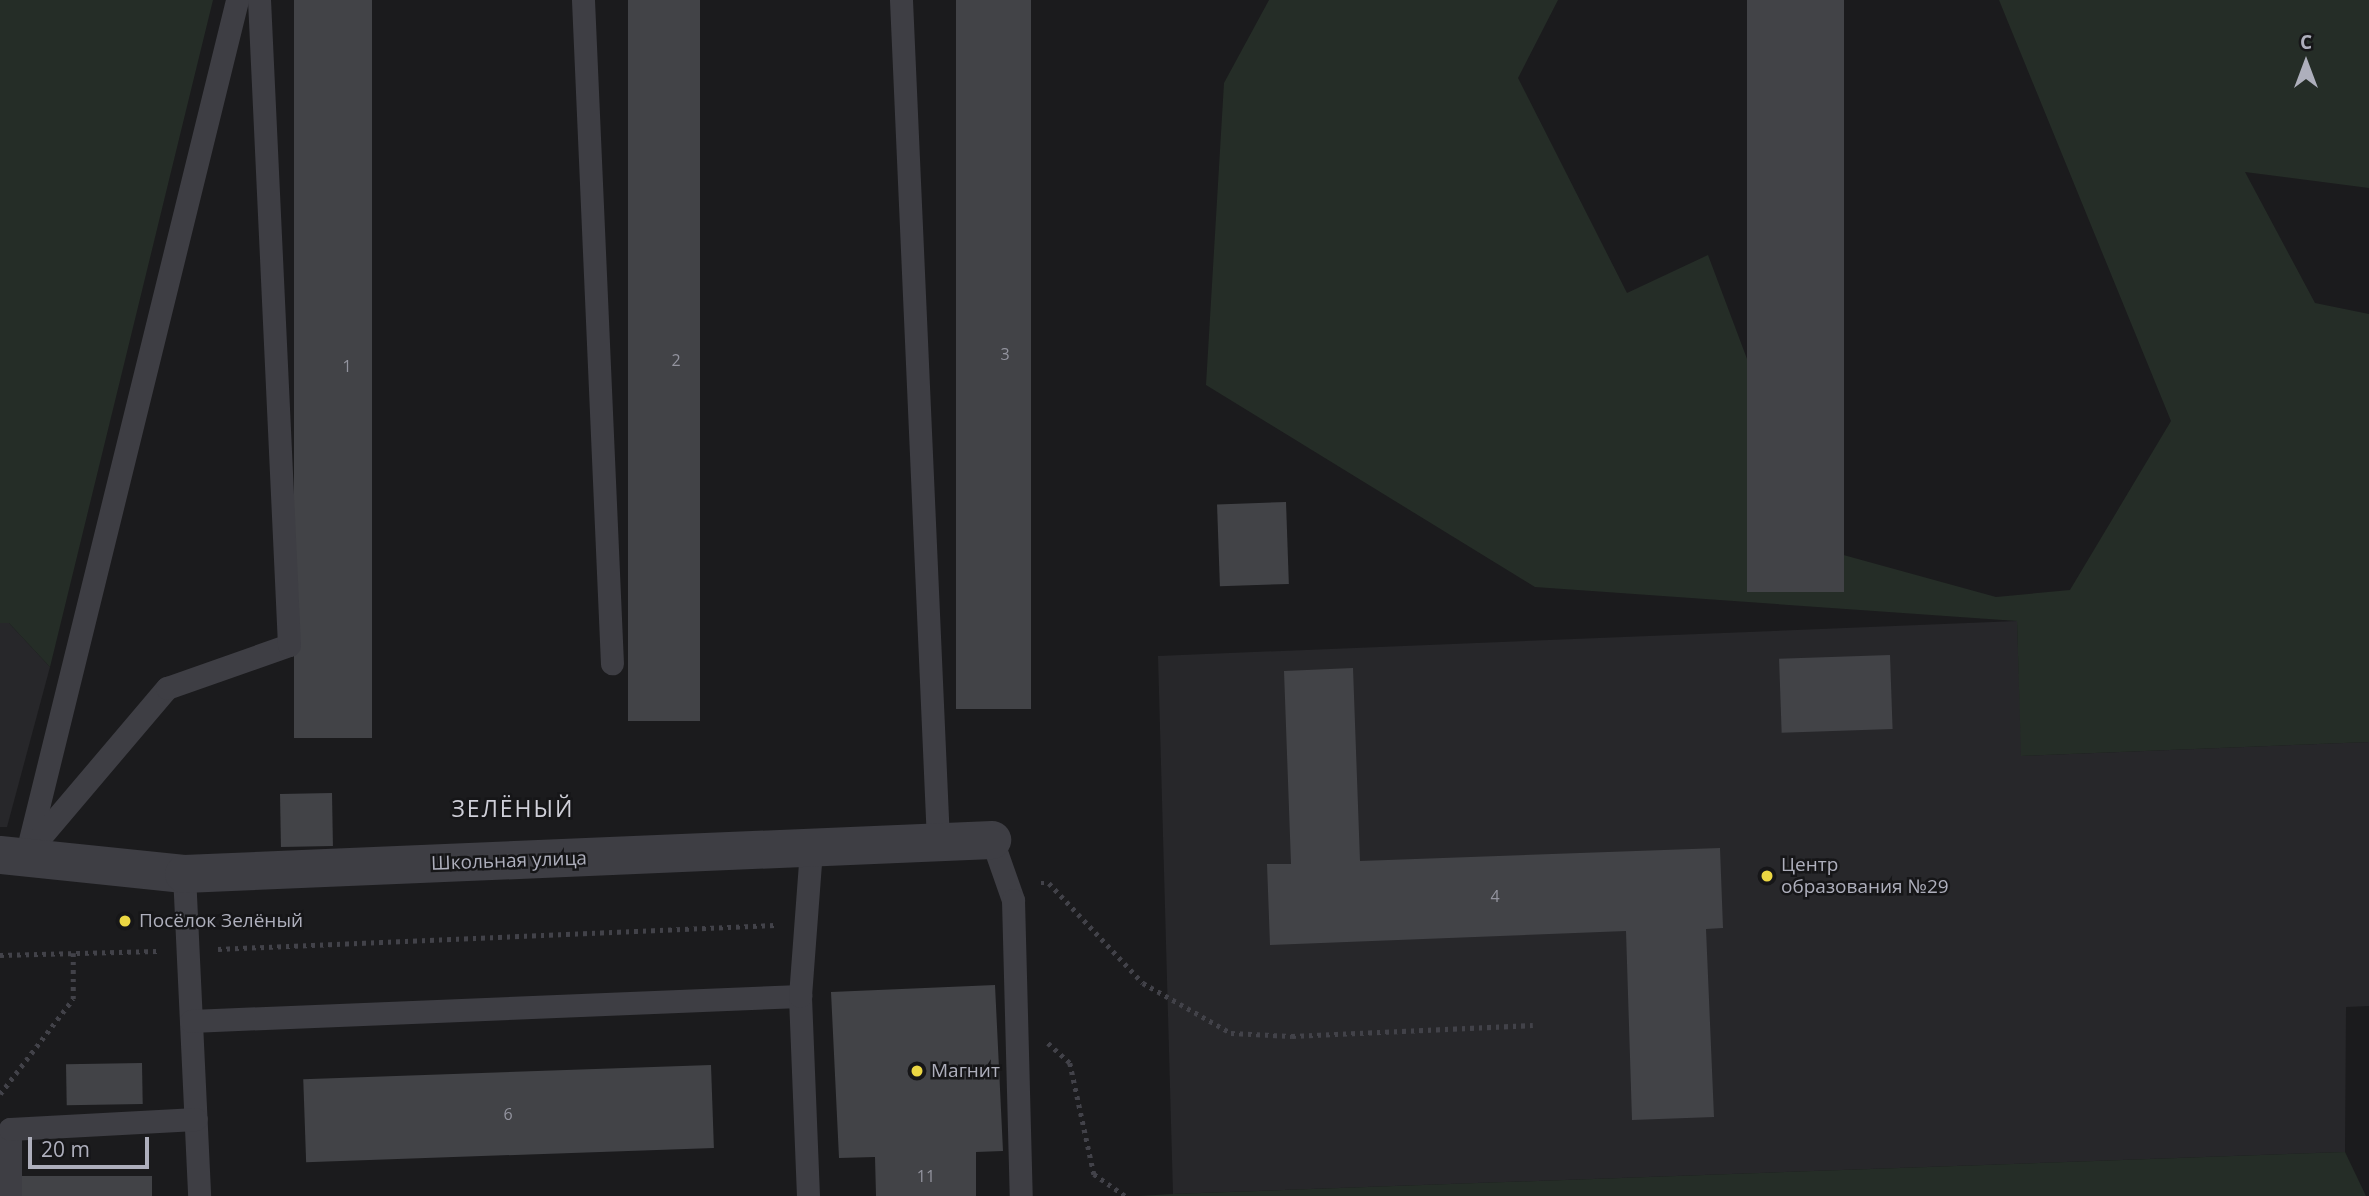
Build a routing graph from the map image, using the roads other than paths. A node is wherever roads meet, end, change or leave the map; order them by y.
1 (237, 0) edge
2 (259, 0) edge
3 (583, 0) edge
4 (901, 0) edge
5 (612, 663) dead end
6 (992, 840) joint
7 (938, 842) junction
8 (811, 848) junction
9 (13, 855) edge
10 (184, 874) junction
11 (800, 996) junction
12 (191, 1021) junction
13 (196, 1119) junction
14 (10, 1196) edge
15 (200, 1196) edge
16 (808, 1196) edge
17 (1021, 1196) edge

1 - 9 lane
2 - 9 lane
3 - 5 lane
4 - 7 lane
6 - 7 street, Школьная улица
6 - 17 lane
7 - 8 street, Школьная улица
8 - 10 street, Школьная улица
8 - 11 lane
9 - 10 street, Школьная улица
10 - 12 lane
11 - 12 lane
11 - 16 lane
12 - 13 lane
13 - 14 lane
13 - 15 lane

